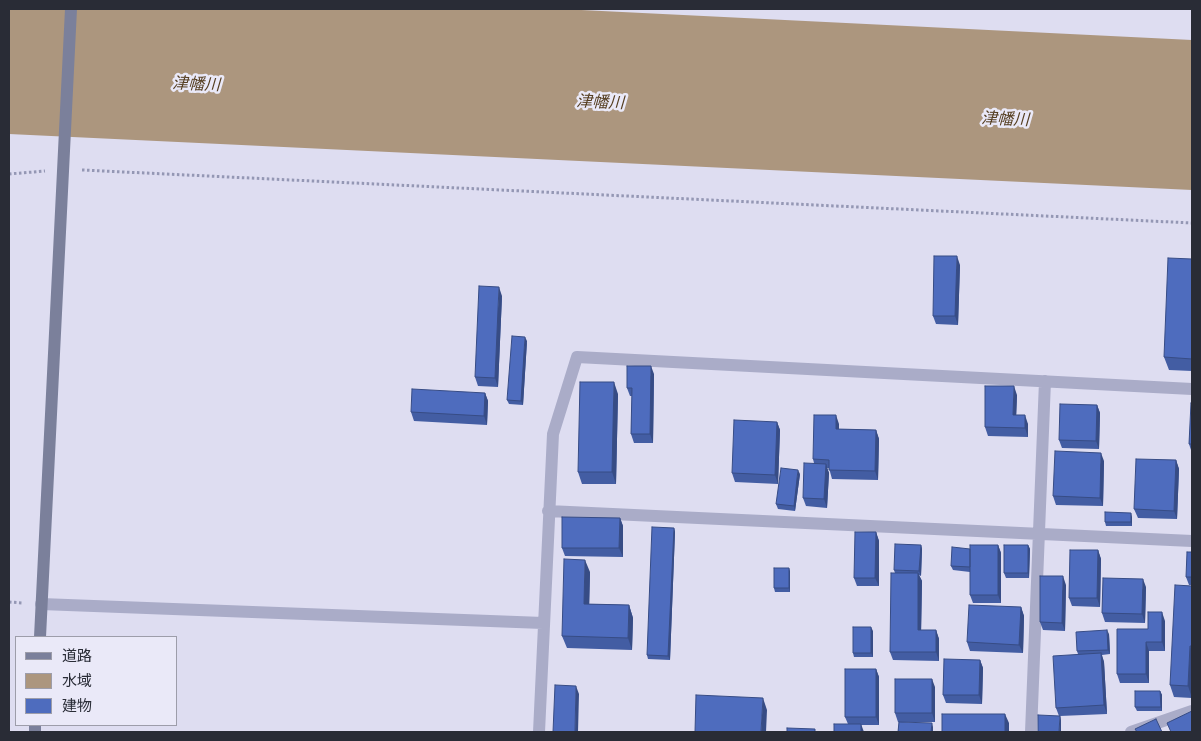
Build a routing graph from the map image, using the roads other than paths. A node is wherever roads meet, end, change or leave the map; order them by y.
1 (71, 9) edge
2 (1045, 381) junction
3 (1192, 388) edge
4 (548, 511) junction
5 (1038, 534) junction
6 (1192, 541) edge
7 (41, 604) junction
8 (543, 623) junction
9 (40, 636) edge
10 (1192, 711) edge
11 (539, 732) edge
12 (1031, 732) edge
13 (1131, 732) edge

1 - 7 street
2 - 3 street
2 - 4 street
2 - 5 street
4 - 5 street
4 - 8 street
5 - 6 street
5 - 12 street
7 - 8 street
7 - 9 street
8 - 11 street
10 - 13 street

